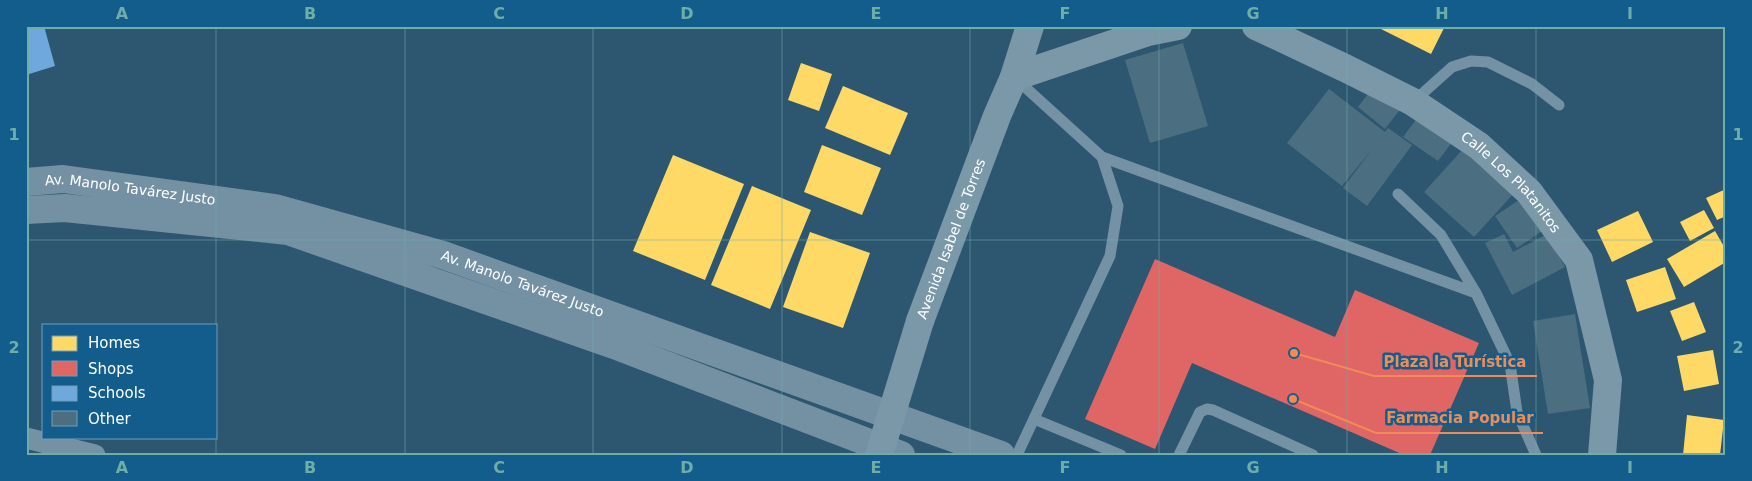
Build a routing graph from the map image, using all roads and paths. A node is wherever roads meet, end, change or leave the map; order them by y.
1 (1030, 26) edge
2 (1178, 26) edge
3 (1256, 26) edge
4 (1014, 77) junction
5 (1413, 102) junction
6 (1559, 105) dead end
7 (1102, 157) junction
8 (26, 182) edge
9 (1398, 194) dead end
10 (26, 210) edge
11 (1476, 293) junction
12 (1034, 419) junction
13 (26, 438) edge
14 (94, 455) edge
15 (879, 455) edge
16 (901, 455) edge
17 (1001, 455) edge
18 (1017, 455) edge
19 (1121, 455) edge
20 (1179, 455) edge
21 (1313, 455) edge
22 (1536, 455) edge
23 (1602, 455) edge

1 - 4 street, Avenida Isabel de Torres
2 - 4 street
3 - 5 street, Calle Los Platanitos
4 - 7 lane
4 - 15 street, Avenida Isabel de Torres, bridge
5 - 6 lane
5 - 23 street, Calle Los Platanitos
7 - 11 lane
7 - 12 lane
8 - 17 main road, Av. Manolo Tavárez Justo
9 - 11 lane
10 - 16 main road, Av. Manolo Tavárez Justo
11 - 22 lane
12 - 18 lane
12 - 19 lane
13 - 14 street
20 - 21 lane

